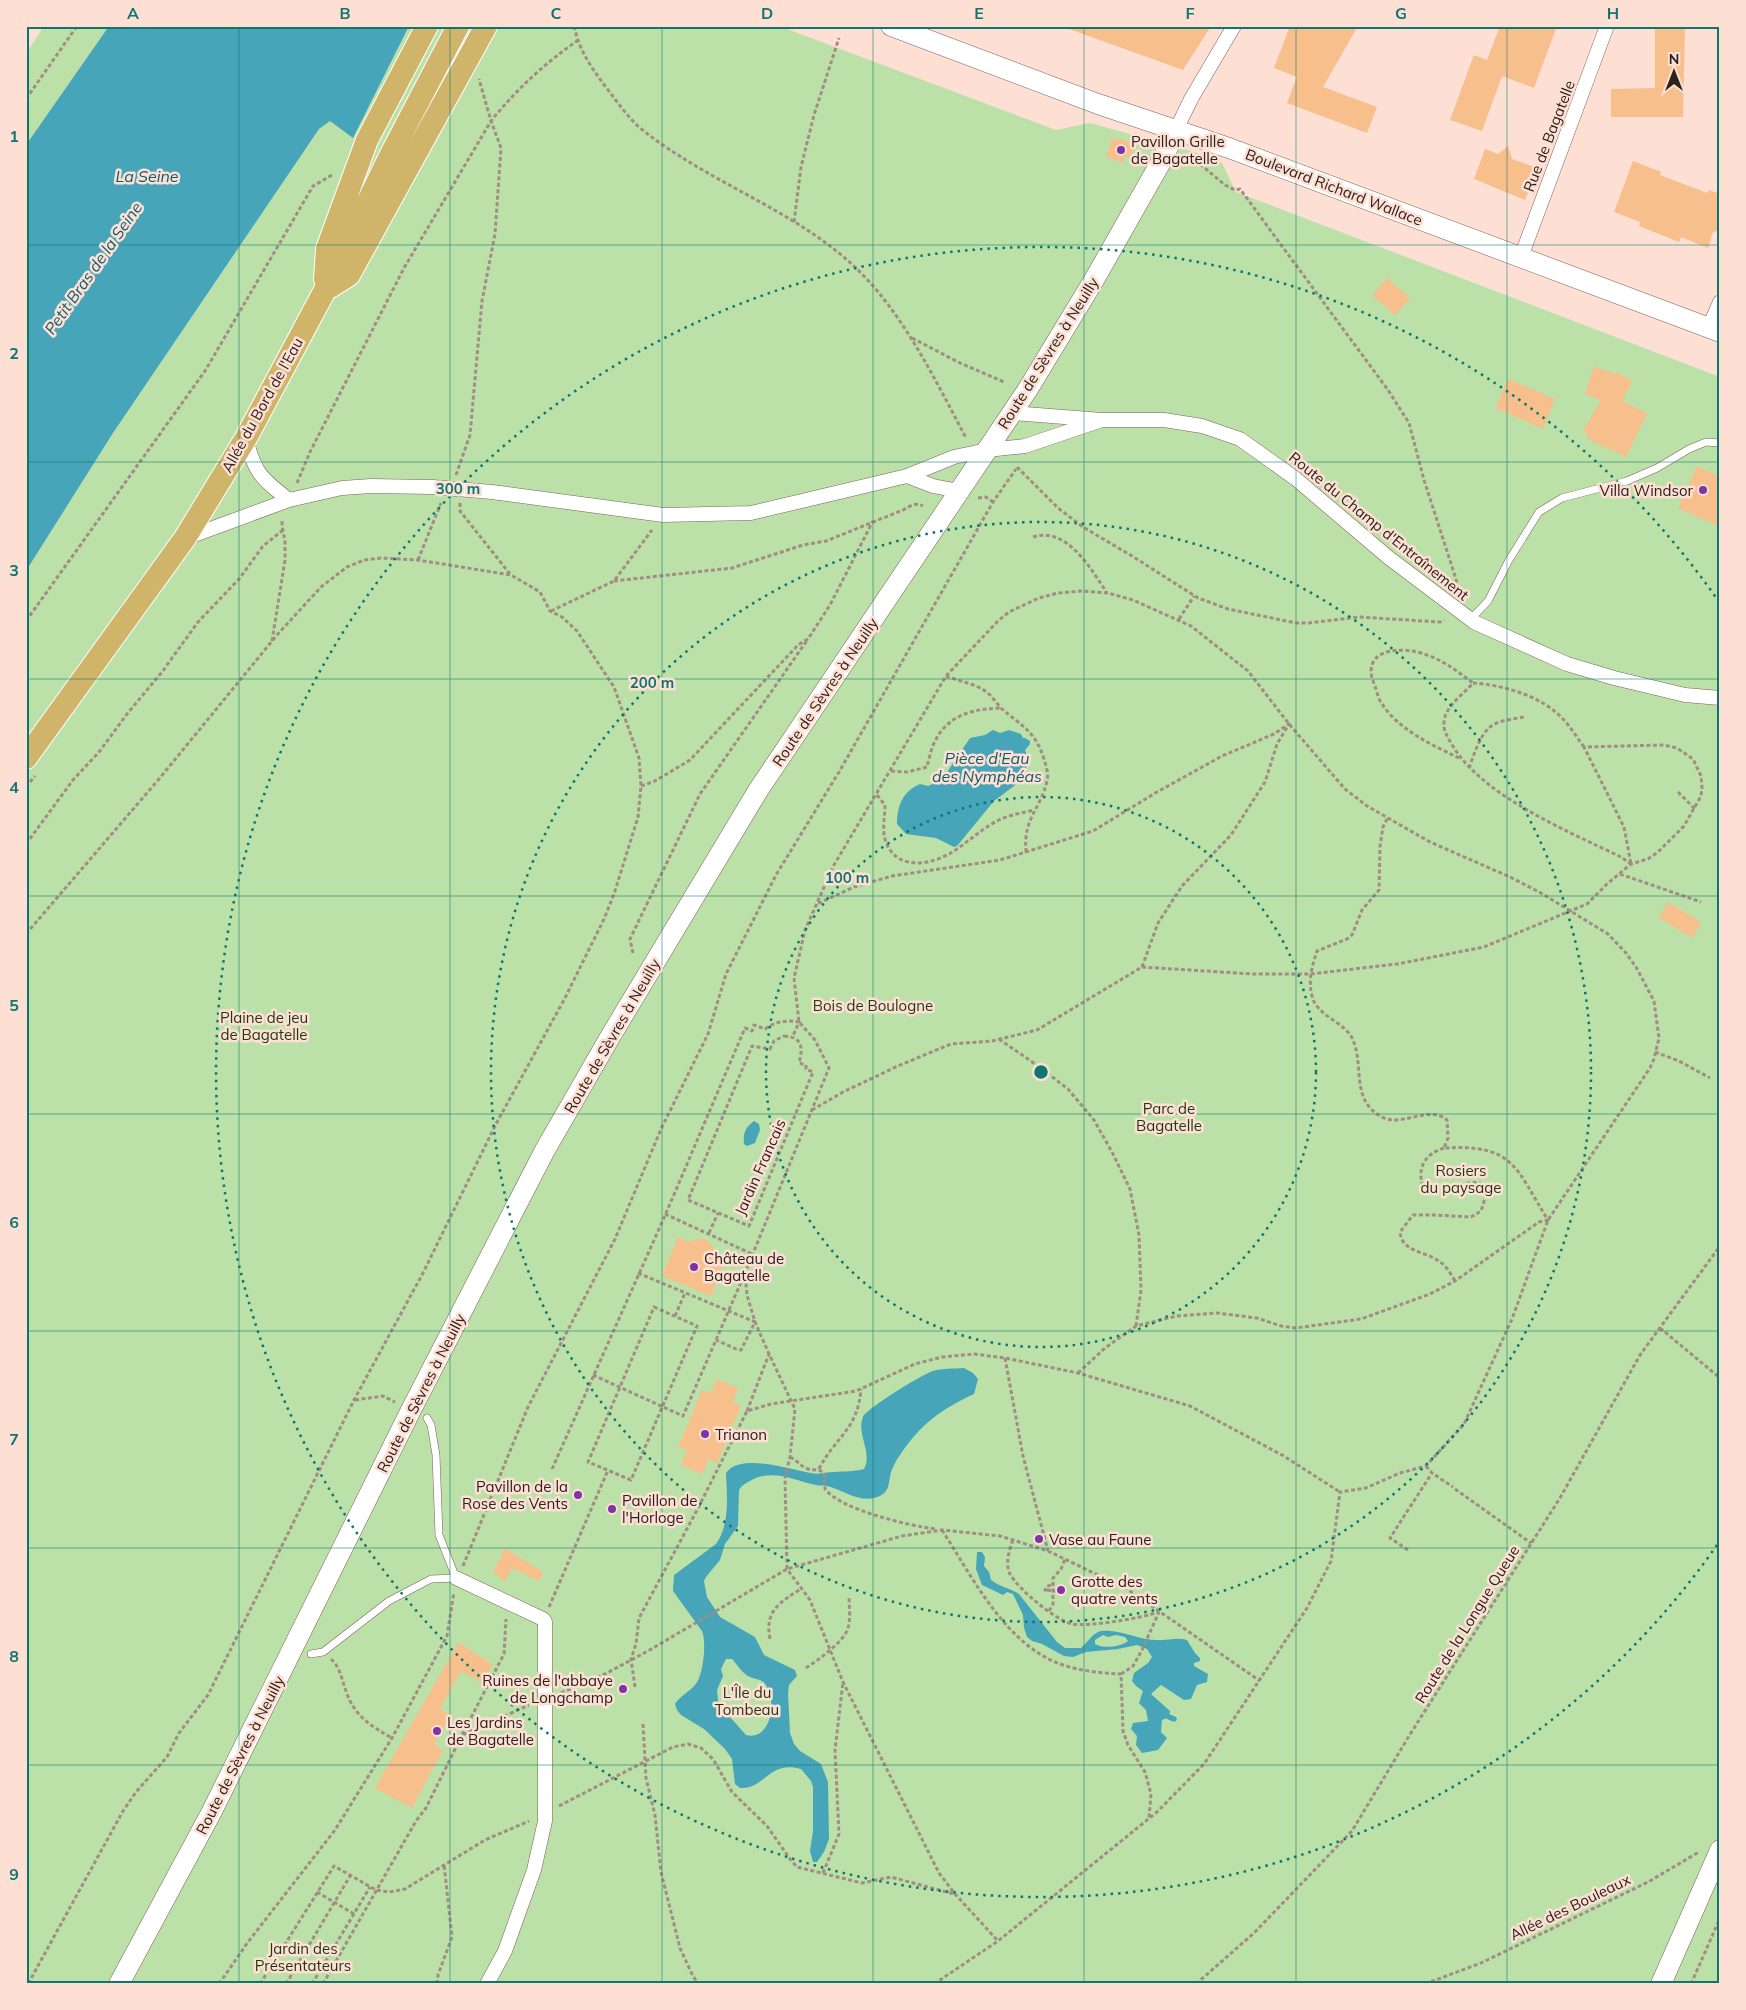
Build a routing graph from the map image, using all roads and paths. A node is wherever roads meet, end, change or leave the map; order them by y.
1 (77, 26) edge
2 (427, 26) edge
3 (458, 26) edge
4 (486, 26) edge
5 (574, 26) edge
6 (891, 26) edge
7 (1234, 26) edge
8 (1607, 26) edge
9 (839, 38) dead end
10 (577, 41) junction
11 (478, 76) dead end
12 (26, 99) edge
13 (491, 121) junction
14 (1176, 130) junction
15 (1200, 164) dead end
16 (332, 175) dead end
17 (794, 222) junction
18 (1520, 258) junction
19 (325, 290) junction
20 (1720, 302) edge
21 (1714, 330) edge
22 (910, 338) junction
23 (1004, 382) dead end
24 (1012, 413) junction
25 (1102, 420) junction
26 (246, 438) junction
27 (1720, 443) edge
28 (987, 450) junction
29 (1018, 463) dead end
30 (1016, 469) junction
31 (907, 476) junction
32 (454, 488) junction
33 (959, 491) junction
34 (978, 498) dead end
35 (289, 500) junction
36 (994, 502) junction
37 (923, 506) dead end
38 (663, 515) junction
39 (277, 521) dead end
40 (873, 521) junction
41 (283, 530) junction
42 (1033, 537) dead end
43 (185, 538) junction
44 (418, 560) junction
45 (511, 574) junction
46 (614, 581) junction
47 (1108, 593) junction
48 (1194, 596) junction
49 (550, 611) junction
50 (1459, 611) junction
51 (1179, 620) junction
52 (1471, 620) junction
53 (26, 622) edge
54 (808, 639) junction
55 (272, 641) junction
56 (946, 676) junction
57 (1473, 683) junction
58 (1720, 698) edge
59 (1001, 708) junction
60 (1524, 717) dead end
61 (1289, 724) junction
62 (1584, 747) junction
63 (1460, 759) junction
64 (31, 766) edge
65 (1469, 768) junction
66 (891, 772) junction
67 (642, 786) junction
68 (26, 787) edge
69 (1678, 792) dead end
70 (877, 795) junction
71 (1695, 809) junction
72 (1034, 810) junction
73 (1387, 819) junction
74 (26, 844) edge
75 (1026, 853) junction
76 (930, 861) junction
77 (1631, 864) junction
78 (934, 869) junction
79 (1619, 874) junction
80 (1701, 902) dead end
81 (816, 904) junction
82 (1570, 911) junction
83 (26, 934) edge
84 (633, 953) dead end
85 (1142, 967) junction
86 (1310, 974) junction
87 (799, 1022) junction
88 (792, 1036) junction
89 (998, 1039) junction
90 (1655, 1052) junction
91 (1710, 1078) dead end
92 (812, 1110) junction
93 (1444, 1148) junction
94 (718, 1213) junction
95 (666, 1214) junction
96 (1548, 1220) junction
97 (710, 1233) junction
98 (1720, 1246) edge
99 (752, 1254) junction
100 (638, 1273) junction
101 (745, 1273) junction
102 (1455, 1281) junction
103 (685, 1293) junction
104 (728, 1310) junction
105 (674, 1316) junction
106 (755, 1322) junction
107 (1136, 1326) junction
108 (1660, 1328) junction
109 (716, 1340) junction
110 (768, 1354) junction
111 (1005, 1358) junction
112 (1078, 1373) junction
113 (593, 1375) junction
114 (1720, 1378) edge
115 (620, 1388) junction
116 (860, 1388) junction
117 (354, 1400) junction
118 (792, 1401) junction
119 (397, 1403) dead end
120 (662, 1407) junction
121 (747, 1411) junction
122 (427, 1418) dead end
123 (790, 1457) junction
124 (1426, 1466) junction
125 (552, 1469) dead end
126 (819, 1469) junction
127 (608, 1470) junction
128 (1432, 1473) junction
129 (1340, 1492) junction
130 (942, 1530) junction
131 (1013, 1540) junction
132 (1531, 1543) junction
133 (1408, 1550) dead end
134 (1048, 1551) junction
135 (1065, 1560) junction
136 (787, 1569) junction
137 (456, 1578) junction
138 (1053, 1584) junction
139 (802, 1588) junction
140 (1057, 1591) dead end
141 (849, 1596) dead end
142 (506, 1601) junction
143 (1049, 1610) junction
144 (1159, 1612) junction
145 (544, 1619) junction
146 (770, 1639) dead end
147 (830, 1649) junction
148 (323, 1652) junction
149 (311, 1654) dead end
150 (631, 1660) junction
151 (806, 1668) dead end
152 (1120, 1674) junction
153 (1260, 1681) junction
154 (843, 1682) junction
155 (635, 1687) dead end
156 (545, 1699) junction
157 (643, 1724) dead end
158 (462, 1735) junction
159 (392, 1738) junction
160 (646, 1760) junction
161 (545, 1814) junction
162 (1149, 1818) junction
163 (1712, 1849) edge
164 (444, 1864) junction
165 (823, 1873) junction
166 (350, 1876) junction
167 (370, 1887) junction
168 (376, 1890) junction
169 (317, 1892) junction
170 (955, 1894) junction
171 (334, 1902) junction
172 (354, 1914) junction
173 (1720, 1918) edge
174 (998, 1941) junction
175 (28, 1984) edge
176 (120, 1984) edge
177 (219, 1984) edge
178 (260, 1984) edge
179 (286, 1984) edge
180 (312, 1984) edge
181 (323, 1984) edge
182 (437, 1984) edge
183 (487, 1984) edge
184 (698, 1984) edge
185 (934, 1984) edge
186 (1196, 1984) edge
187 (1425, 1984) edge
188 (1661, 1984) edge
189 (1691, 1984) edge

1 - 12 path
2 - 19 main road
3 - 19 main road, Allée du Bord de l'Eau
4 - 19 main road
5 - 10 path
6 - 14 street, Boulevard Richard Wallace
7 - 14 street
8 - 18 street, Rue de Bagatelle
9 - 17 path
10 - 13 path
10 - 17 path
11 - 13 path
13 - 32 path
13 - 35 path
14 - 18 street, Boulevard Richard Wallace
14 - 24 street, Route de Sèvres à Neuilly
15 - 50 path
16 - 53 path
17 - 22 path
18 - 21 street, Boulevard Richard Wallace
19 - 26 main road, Allée du Bord de l'Eau
20 - 21 street
22 - 23 path
22 - 28 path
24 - 25 street, Route du Champ d'Entraînement
24 - 28 street, Route de Sèvres à Neuilly
25 - 28 street, Route du Champ d'Entraînement
25 - 50 street, Route du Champ d'Entraînement
26 - 35 street
26 - 43 main road, Allée du Bord de l'Eau
27 - 52 lane
28 - 31 street, Route du Champ d'Entraînement
28 - 33 street, Route de Sèvres à Neuilly
29 - 30 path
30 - 36 path
30 - 48 path
31 - 33 street
31 - 38 street, Route du Champ d'Entraînement
32 - 35 street, Route du Champ d'Entraînement
32 - 38 street, Route du Champ d'Entraînement
32 - 44 path
32 - 45 path
33 - 176 street, Route de Sèvres à Neuilly
34 - 36 path
35 - 43 street, Route du Champ d'Entraînement
36 - 137 path
37 - 40 path
38 - 46 path
39 - 41 path
40 - 46 path
40 - 54 path
41 - 55 path
41 - 74 path
42 - 47 path
43 - 64 main road, Allée du Bord de l'Eau
44 - 45 path
44 - 55 path
45 - 49 path
46 - 49 path
47 - 51 path
47 - 56 path
48 - 50 path
48 - 51 path
49 - 67 path
50 - 52 street, Route du Champ d'Entraînement
51 - 61 path
52 - 58 street, Route du Champ d'Entraînement
54 - 67 path
54 - 84 path
55 - 83 path
56 - 59 path
56 - 66 path
57 - 62 path
57 - 63 path
57 - 63 path
59 - 66 path
59 - 72 path
60 - 65 path
61 - 73 path
61 - 75 path
61 - 85 path
62 - 71 path
62 - 77 path
63 - 65 path
64 - 68 path
65 - 77 path
66 - 70 path
67 - 117 path
69 - 71 path
70 - 76 path
70 - 81 path
71 - 77 path
72 - 75 path
72 - 76 path
73 - 82 path
73 - 86 path
75 - 78 path
76 - 78 path
77 - 79 path
78 - 81 path
79 - 80 path
79 - 82 path
81 - 87 path
82 - 86 path
82 - 90 path
85 - 86 path
85 - 89 path
86 - 93 path
87 - 88 path
87 - 92 path
87 - 95 path
88 - 94 path, Jardin Francais
88 - 94 path, Jardin Francais
89 - 92 path
89 - 107 path
90 - 91 path
90 - 96 path
92 - 99 path
93 - 96 path
93 - 102 path
94 - 97 path
95 - 97 path
95 - 100 path
96 - 102 path
96 - 124 path
97 - 99 path
98 - 108 path, Route de la Longue Queue
99 - 101 path
100 - 103 path
100 - 113 path
101 - 104 path
101 - 106 path
102 - 107 path
103 - 104 path
103 - 105 path
104 - 106 path
104 - 109 path
105 - 115 path
105 - 120 path
106 - 109 path
106 - 110 path
107 - 112 path
108 - 114 path
108 - 132 path, Route de la Longue Queue
109 - 120 path
110 - 118 path
110 - 121 path
111 - 112 path
111 - 116 path
111 - 134 path
112 - 129 path
113 - 115 path
113 - 125 path
115 - 120 path
115 - 127 path
116 - 118 path
116 - 126 path
117 - 119 path
117 - 175 path
118 - 121 path
118 - 123 path
120 - 127 path
121 - 150 path
122 - 137 lane
123 - 126 path
123 - 136 path
124 - 128 path
124 - 129 path
126 - 130 path
127 - 145 path
128 - 132 path
128 - 133 path
129 - 153 path
130 - 131 path
130 - 136 path
130 - 152 path
131 - 134 path
131 - 143 path
132 - 186 path, Route de la Longue Queue
134 - 135 path
135 - 138 path
135 - 144 path
136 - 139 path
136 - 150 path
137 - 142 street
137 - 148 lane
137 - 159 path
138 - 140 path, bridge
138 - 143 path
139 - 146 path
139 - 147 path
141 - 147 path
142 - 145 street
142 - 158 path
143 - 144 path
144 - 152 path
144 - 153 path
145 - 156 street
147 - 151 path
147 - 154 path
148 - 149 lane
148 - 159 path
150 - 155 path
150 - 156 path
152 - 162 path
153 - 162 path
154 - 165 path
154 - 170 path
156 - 158 path
156 - 161 street
157 - 160 path
158 - 168 path
159 - 177 path
160 - 161 path
160 - 165 path
160 - 184 path
161 - 164 path
161 - 183 street
162 - 174 path
163 - 187 path, Allée des Bouleaux
163 - 188 street
164 - 168 path
164 - 182 path
165 - 170 path
166 - 167 path
166 - 169 path
166 - 171 path
167 - 168 path
167 - 172 path
168 - 181 path
169 - 171 path
169 - 178 path
170 - 174 path
171 - 172 path
171 - 179 path
172 - 180 path
173 - 189 path
174 - 185 path

